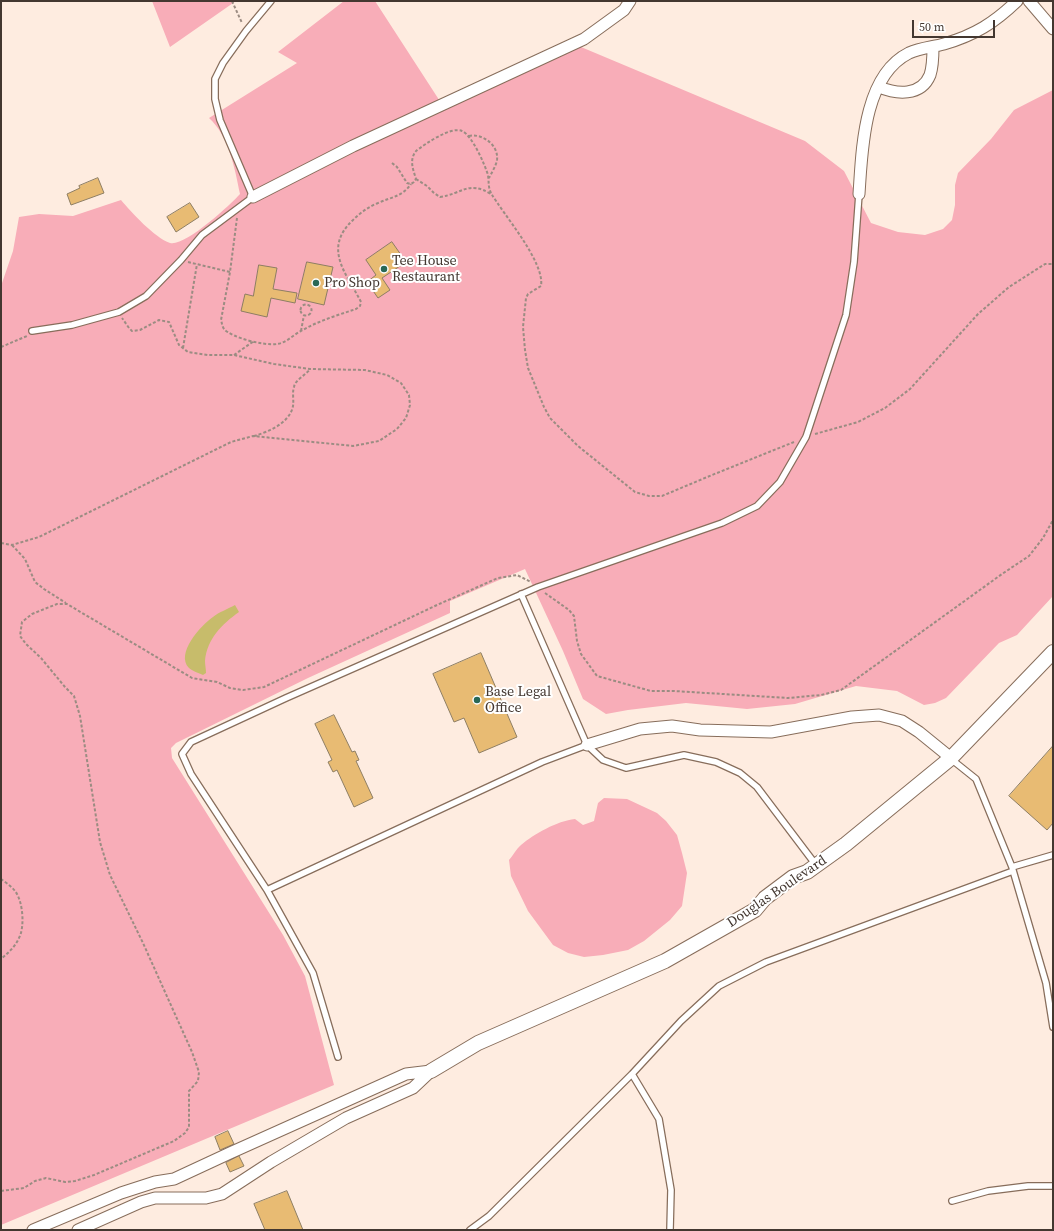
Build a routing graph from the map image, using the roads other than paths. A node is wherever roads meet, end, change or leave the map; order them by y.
1 (272, 1) edge
2 (630, 1) edge
3 (1017, 1) edge
4 (1029, 1) edge
5 (1053, 29) edge
6 (933, 47) junction
7 (878, 86) junction
8 (859, 194) joint
9 (253, 197) junction
10 (32, 331) road end
11 (521, 594) junction
12 (1053, 652) edge
13 (588, 745) junction
14 (951, 758) junction
15 (1053, 855) edge
16 (816, 866) junction
17 (1013, 869) junction
18 (267, 890) junction
19 (1053, 1027) edge
20 (338, 1057) dead end
21 (431, 1071) junction
22 (632, 1074) junction
23 (1053, 1186) edge
24 (952, 1201) dead end
25 (121, 1206) junction
26 (34, 1230) edge
27 (78, 1230) edge
28 (470, 1230) edge
29 (670, 1230) edge

1 - 9 lane
2 - 9 street
3 - 6 street
4 - 5 street
6 - 7 street
6 - 7 street
7 - 8 street
8 - 11 lane
9 - 10 lane
11 - 13 lane
11 - 18 lane
12 - 14 street, Douglas Boulevard
13 - 14 street
13 - 16 lane
13 - 18 lane
14 - 16 street, Douglas Boulevard
14 - 17 lane
15 - 17 lane
16 - 21 street, Douglas Boulevard
17 - 19 lane
17 - 22 lane
18 - 20 lane
21 - 25 street
21 - 25 street
22 - 28 lane
22 - 29 lane
23 - 24 lane
25 - 26 street
25 - 27 street

